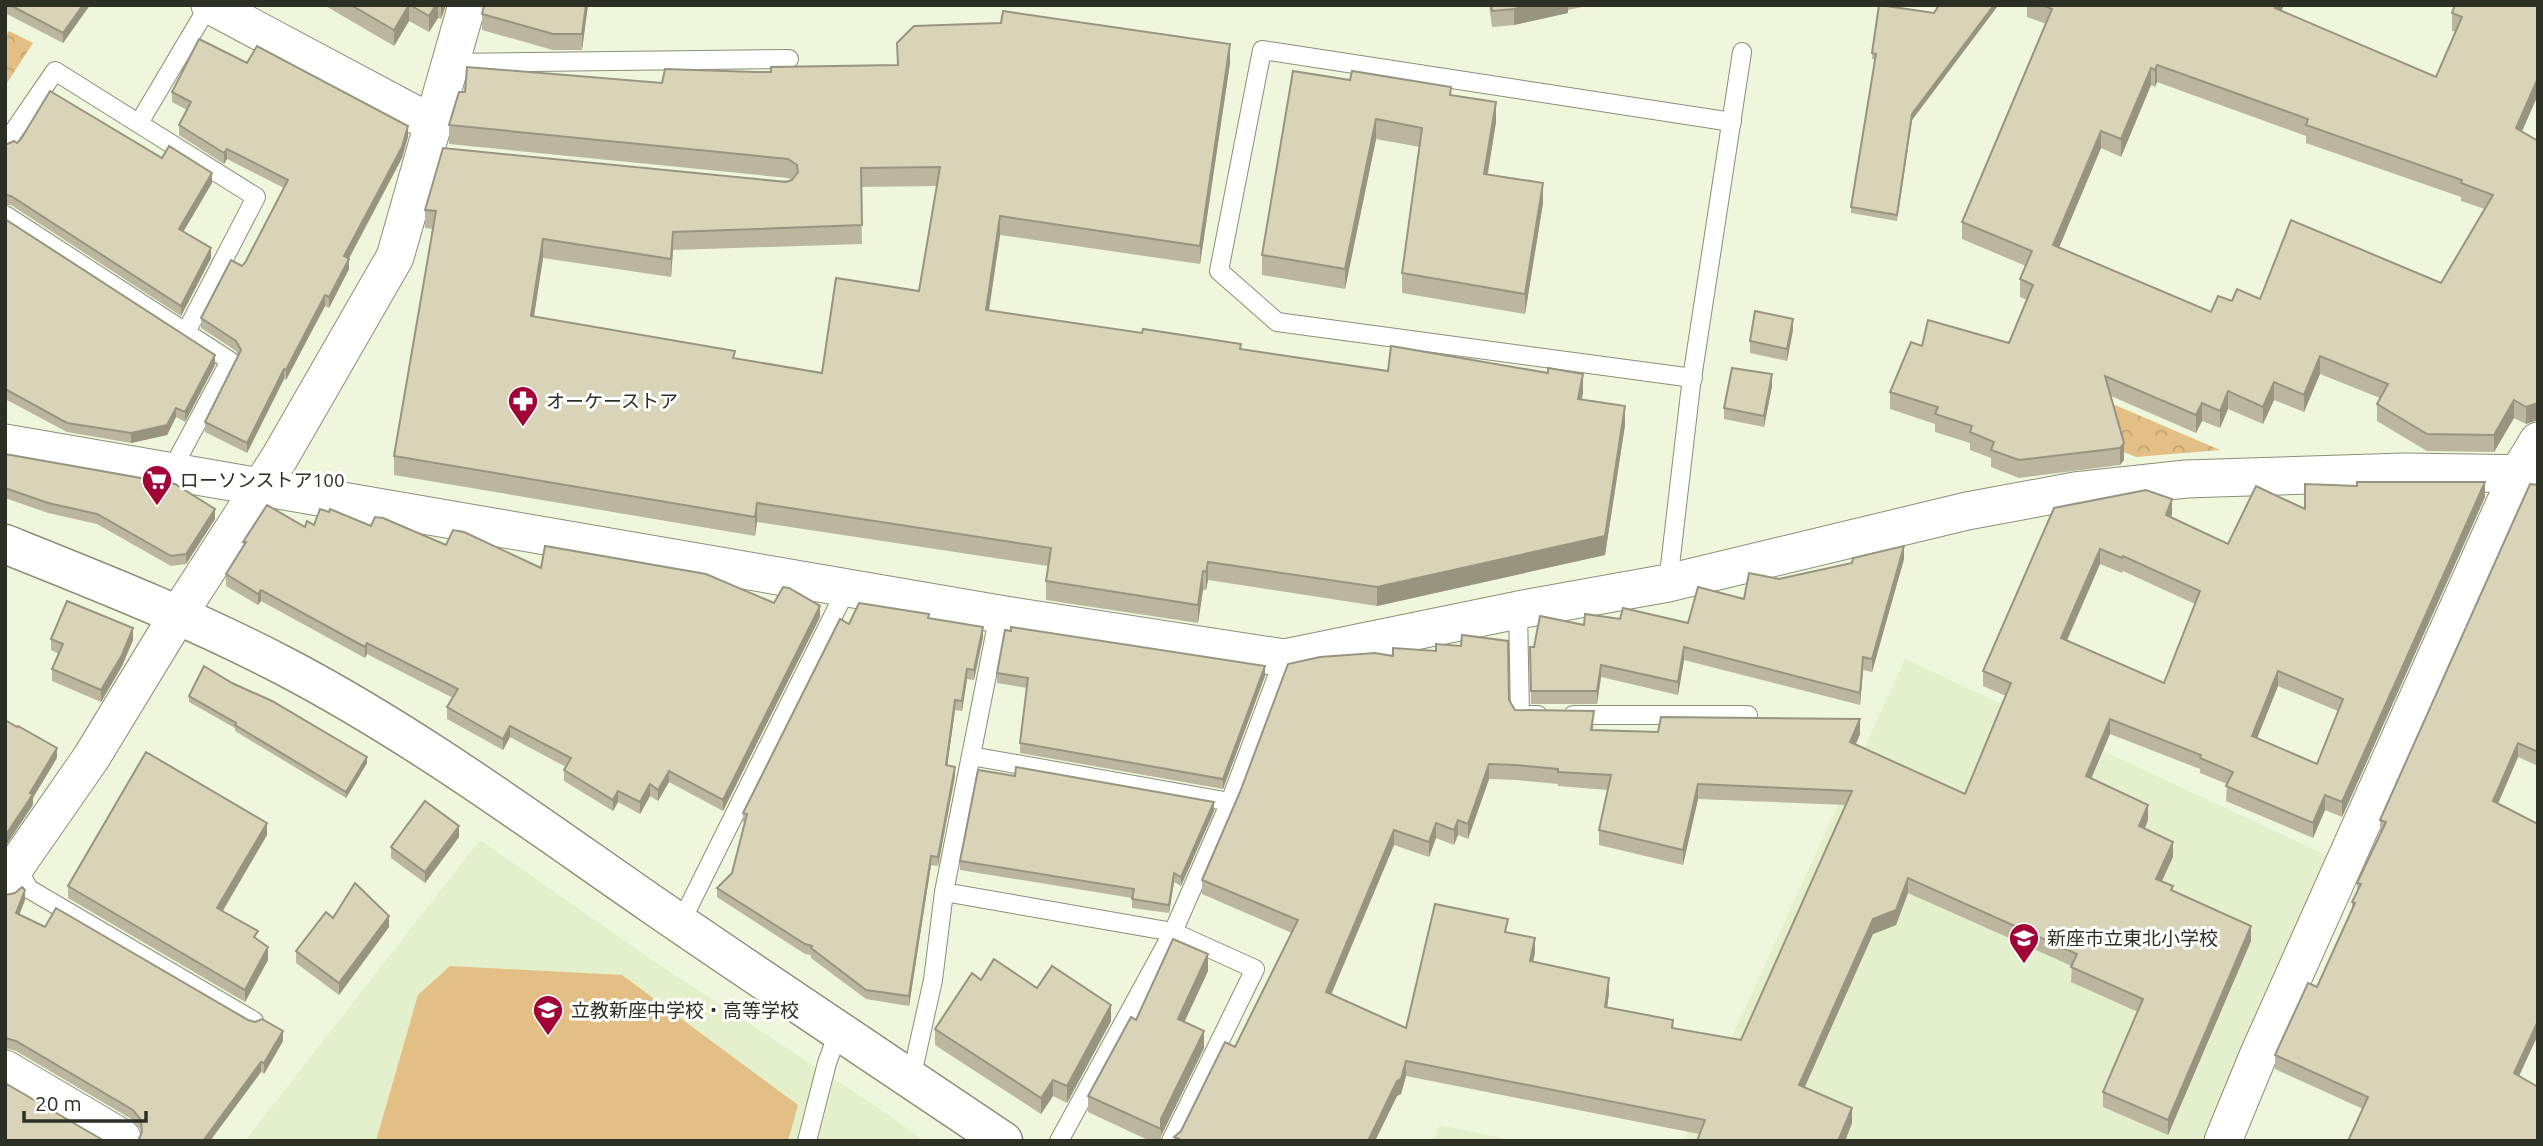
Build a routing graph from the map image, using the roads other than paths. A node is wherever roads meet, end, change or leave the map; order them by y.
1 (209, 5) edge
2 (467, 5) edge
3 (1742, 52) dead end
4 (789, 59) dead end
5 (449, 63) junction
6 (1732, 122) junction
7 (139, 123) junction
8 (5, 144) edge
9 (431, 144) junction
10 (5, 215) edge
11 (186, 332) junction
12 (1693, 378) junction
13 (2538, 441) edge
14 (5, 443) edge
15 (170, 473) junction
16 (2528, 474) edge
17 (260, 487) junction
18 (5, 544) edge
19 (1668, 583) junction
20 (847, 588) junction
21 (1518, 610) junction
22 (999, 614) junction
23 (178, 615) junction
24 (1284, 658) junction
25 (1748, 715) edge
26 (971, 756) junction
27 (1230, 802) junction
28 (9, 871) edge
29 (944, 892) junction
30 (680, 924) junction
31 (1172, 932) junction
32 (254, 1021) edge
33 (839, 1030) junction
34 (5, 1069) edge
35 (911, 1079) junction
36 (119, 1141) edge
37 (807, 1141) edge
38 (1003, 1141) edge
39 (1059, 1141) edge
40 (1171, 1141) edge
41 (2223, 1141) edge

1 - 7 lane
1 - 9 street
2 - 5 street
3 - 6 lane
4 - 5 lane
5 - 9 street
6 - 12 lane
6 - 12 lane
7 - 8 lane
7 - 11 lane
9 - 17 street
10 - 11 lane
11 - 15 lane
12 - 19 lane
13 - 16 street
14 - 15 street
15 - 17 street
16 - 19 street
16 - 41 street
17 - 20 street
17 - 23 street
18 - 23 street
19 - 21 street
20 - 22 street
20 - 30 lane
21 - 24 street
21 - 25 lane
22 - 24 street
22 - 26 lane
23 - 28 street
23 - 30 street
24 - 27 lane
26 - 27 lane
26 - 29 lane
27 - 31 lane
28 - 32 lane
29 - 31 lane
29 - 35 lane
30 - 33 street
31 - 39 lane
31 - 40 lane
33 - 35 street
33 - 37 lane
34 - 36 street
35 - 38 street

